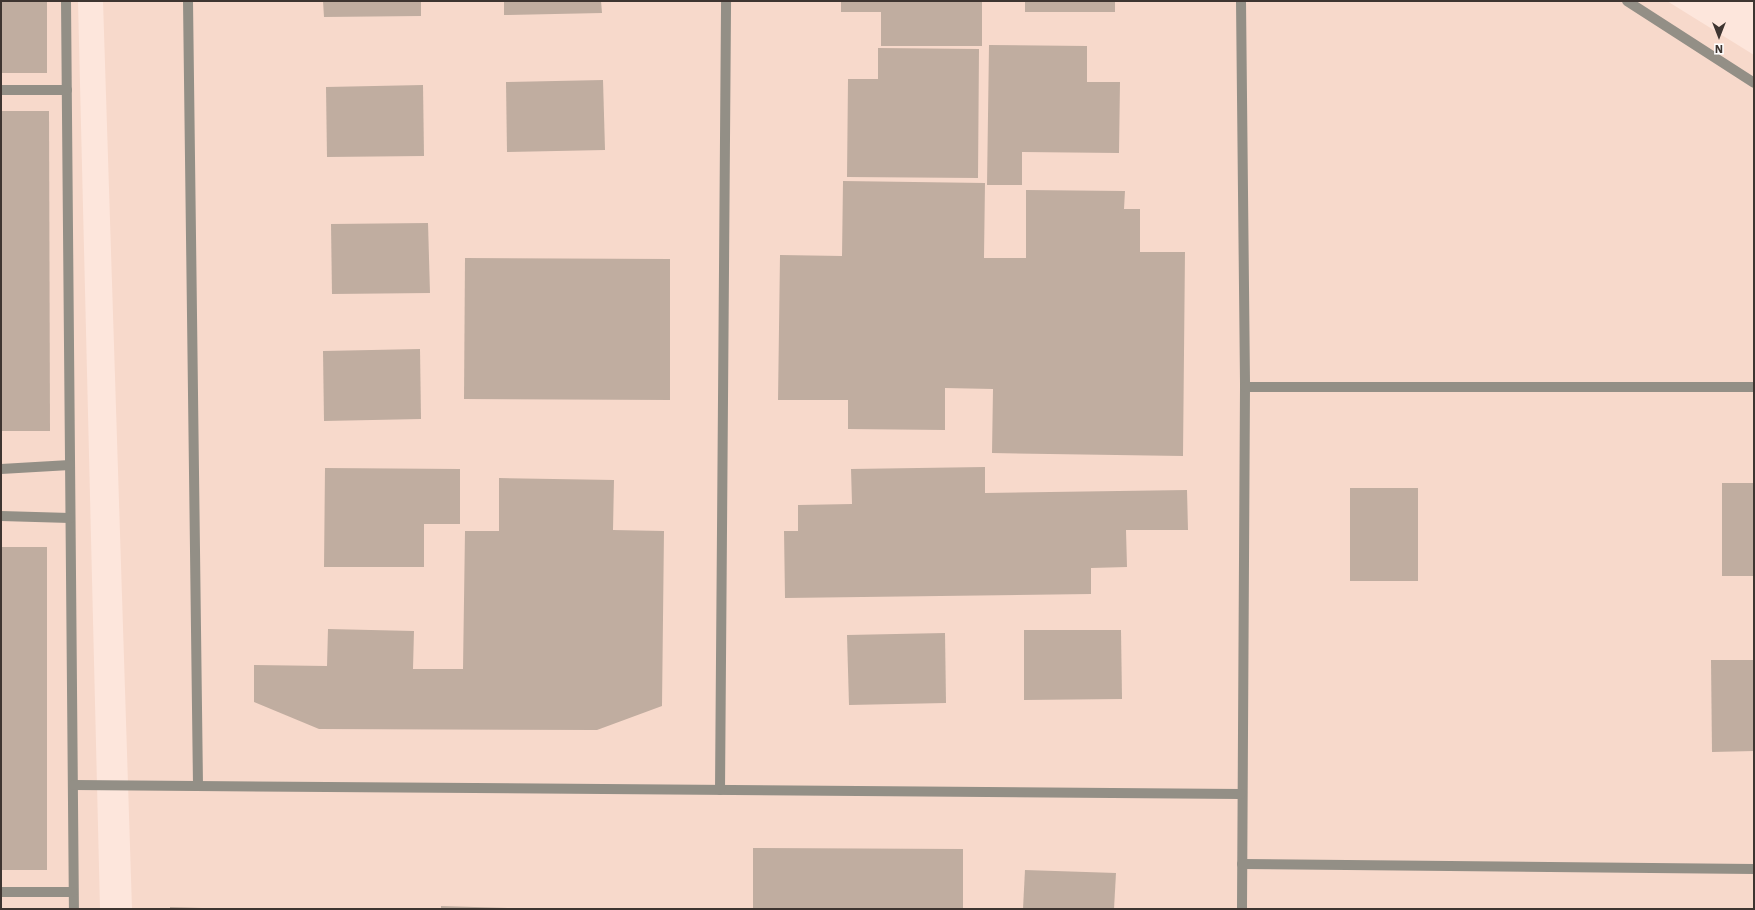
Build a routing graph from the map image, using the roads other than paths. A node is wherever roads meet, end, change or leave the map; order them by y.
1 (66, 1) edge
2 (188, 1) edge
3 (726, 1) edge
4 (1240, 1) edge
5 (1626, 1) edge
6 (1754, 83) edge
7 (1, 90) edge
8 (67, 90) junction
9 (1245, 387) junction
10 (1754, 387) edge
11 (70, 465) junction
12 (1, 469) edge
13 (1, 516) edge
14 (70, 518) junction
15 (74, 785) junction
16 (198, 786) junction
17 (720, 790) junction
18 (1241, 794) junction
19 (1242, 864) junction
20 (1754, 868) edge
21 (1, 892) edge
22 (73, 892) junction
23 (74, 909) edge
24 (1242, 909) edge

1 - 8 street
2 - 16 street
3 - 17 street
4 - 9 street
5 - 6 street
7 - 8 street
8 - 11 street
9 - 10 street
9 - 18 street
11 - 12 street
11 - 14 street
13 - 14 street
14 - 15 street
15 - 16 street
15 - 22 street
16 - 17 street
17 - 18 street
18 - 19 street
19 - 20 street
19 - 24 street
21 - 22 street
22 - 23 street

